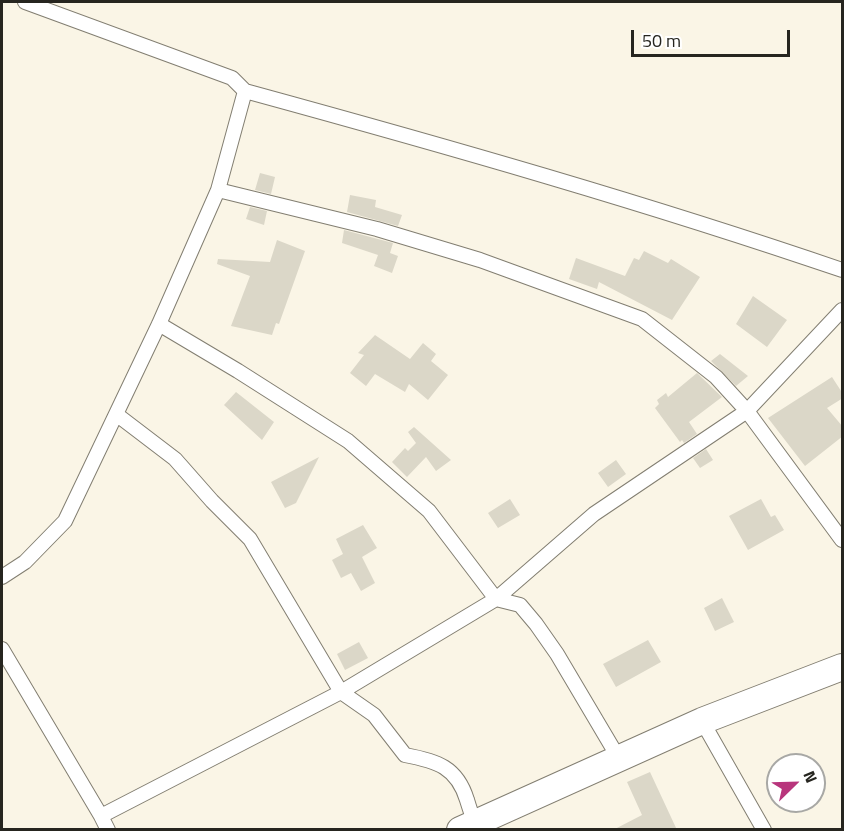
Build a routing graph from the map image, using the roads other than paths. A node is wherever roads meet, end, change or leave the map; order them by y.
1 (25, 2) edge
2 (245, 91) junction
3 (218, 190) junction
4 (843, 270) edge
5 (843, 310) edge
6 (159, 324) junction
7 (747, 411) junction
8 (116, 414) junction
9 (843, 540) edge
10 (2, 577) edge
11 (496, 599) junction
12 (2, 649) edge
13 (843, 667) edge
14 (341, 692) junction
15 (702, 721) junction
16 (618, 757) junction
17 (102, 816) junction
18 (471, 827) edge
19 (108, 830) edge
20 (764, 830) edge

1 - 2 lane
2 - 3 lane
2 - 4 lane
3 - 6 lane
3 - 7 lane
5 - 7 lane
6 - 8 lane
6 - 11 lane
7 - 9 lane
7 - 11 lane
8 - 10 lane
8 - 14 lane
11 - 14 lane
11 - 16 lane
12 - 17 lane
13 - 15 street
14 - 17 lane
14 - 18 lane
15 - 16 street
15 - 20 lane
16 - 18 street
17 - 19 lane

